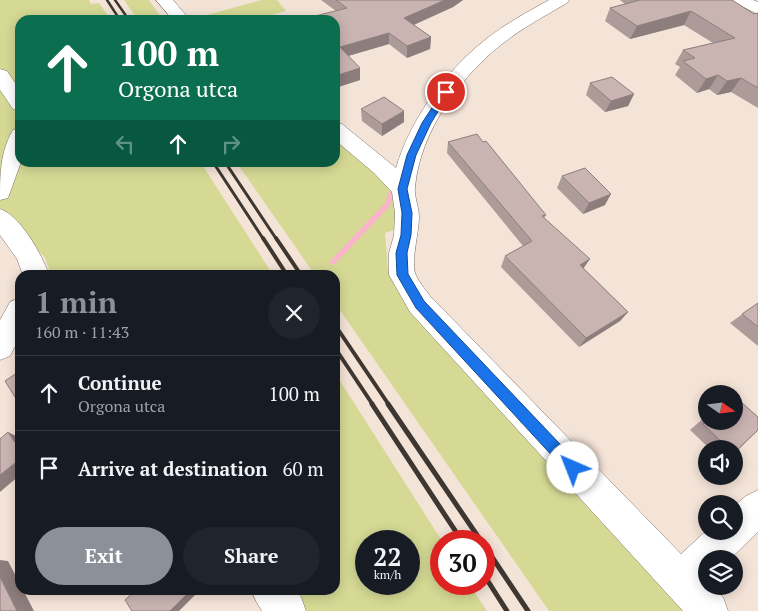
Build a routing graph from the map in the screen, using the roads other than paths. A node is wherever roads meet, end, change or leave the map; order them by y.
1 (164, 0) edge
2 (561, 0) edge
3 (741, 0) edge
4 (758, 9) edge
5 (178, 15) edge
6 (0, 75) edge
7 (15, 98) edge
8 (340, 133) edge
9 (15, 149) edge
10 (403, 189) junction
11 (0, 192) edge
12 (0, 218) edge
13 (34, 270) edge
14 (15, 319) edge
15 (0, 347) edge
16 (758, 508) edge
17 (743, 522) edge
18 (723, 540) edge
19 (680, 580) junction
20 (274, 595) edge
21 (287, 611) edge
22 (709, 611) edge

1 - 5 street
2 - 10 street
3 - 4 street
6 - 7 street
8 - 10 street
9 - 11 street
10 - 19 street
12 - 13 street
14 - 15 street
16 - 17 street
18 - 19 street
19 - 22 street
20 - 21 street

